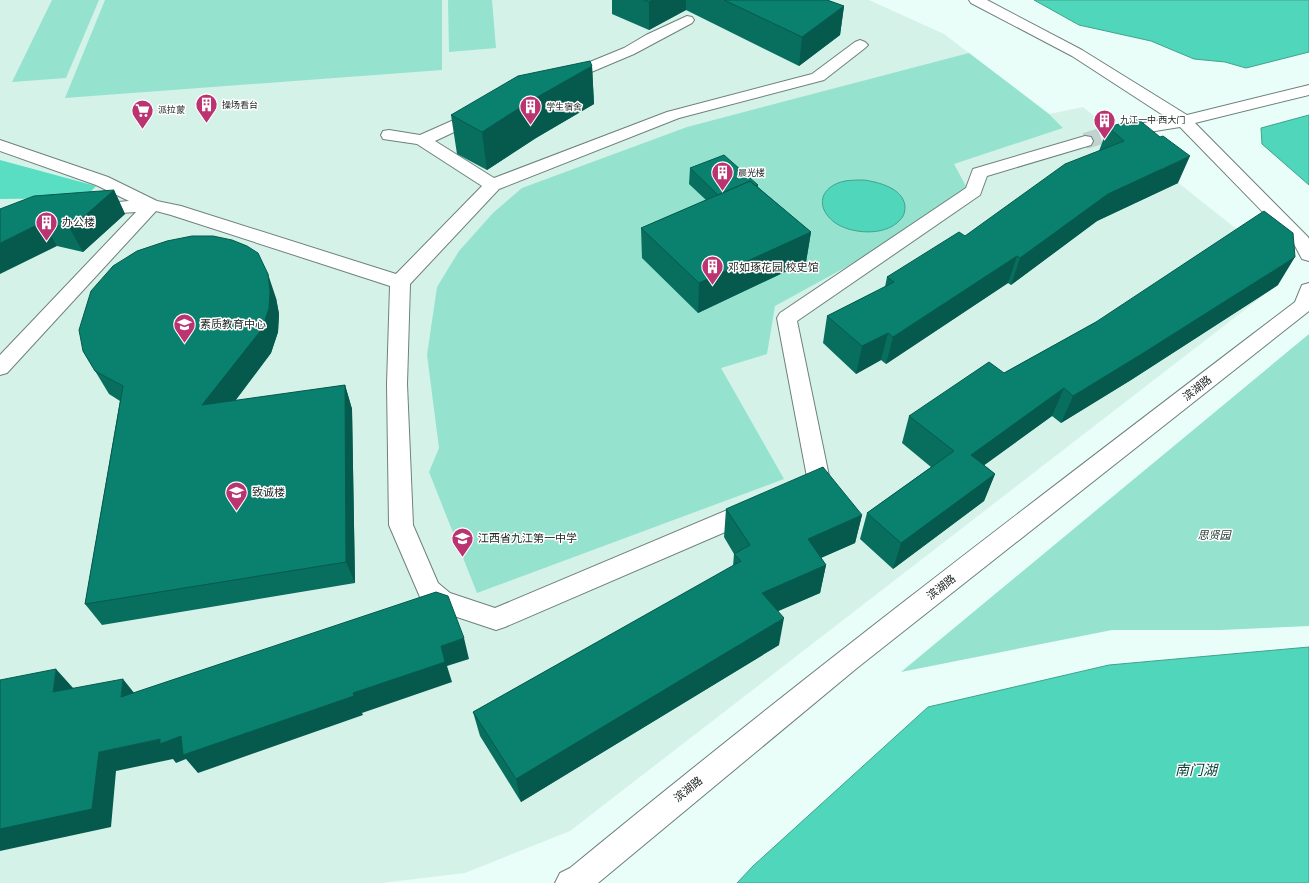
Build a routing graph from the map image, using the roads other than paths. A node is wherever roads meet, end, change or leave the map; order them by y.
1 (976, 0) edge
2 (688, 20) dead end
3 (860, 45) dead end
4 (548, 84) edge
5 (1309, 90) edge
6 (492, 109) edge
7 (1184, 122) junction
8 (1114, 132) tunnel mouth
9 (389, 135) dead end
10 (422, 140) junction
11 (1085, 141) tunnel mouth
12 (0, 145) edge
13 (493, 185) junction
14 (152, 206) junction
15 (75, 210) edge
16 (1309, 255) edge
17 (400, 282) junction
18 (1309, 290) edge
19 (0, 368) edge
20 (570, 883) edge

1 - 7 street
2 - 4 street
3 - 13 street
5 - 7 street
6 - 10 street
7 - 8 street
7 - 16 street
9 - 10 street
10 - 13 street
11 - 17 street
12 - 14 street
13 - 17 street
14 - 15 street
14 - 17 street
14 - 19 street
18 - 20 street, 滨湖路

